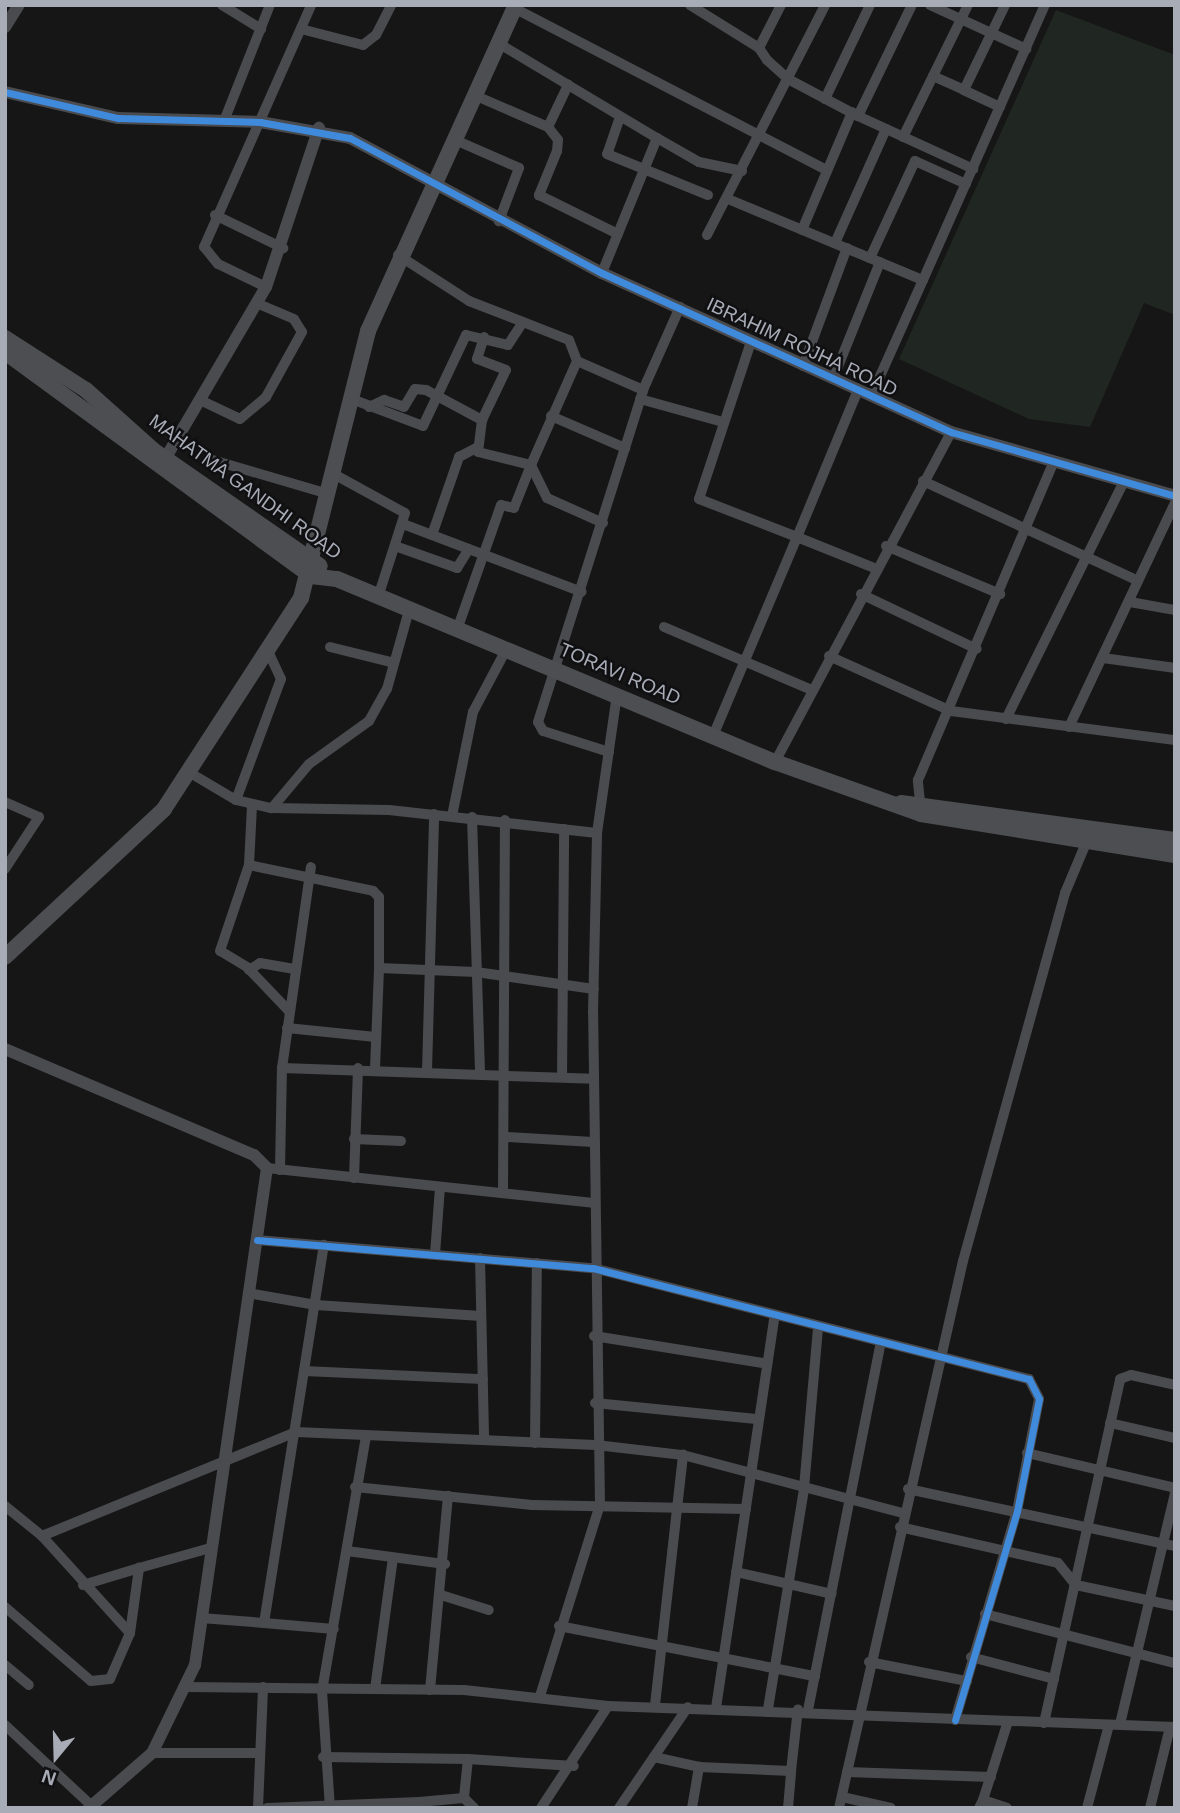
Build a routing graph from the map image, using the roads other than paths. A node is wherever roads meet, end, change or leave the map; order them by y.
1 (19, 5) edge
2 (222, 5) edge
3 (270, 5) edge
4 (311, 5) edge
5 (391, 5) edge
6 (690, 5) edge
7 (781, 5) edge
8 (825, 5) edge
9 (870, 5) edge
10 (912, 5) edge
11 (930, 5) edge
12 (968, 5) edge
13 (1005, 5) edge
14 (1045, 5) edge
15 (515, 7) edge
16 (702, 9) edge
17 (961, 19) junction
18 (5, 27) edge
19 (261, 29) junction
20 (301, 29) junction
21 (991, 33) junction
22 (498, 43) junction
23 (759, 48) junction
24 (1026, 49) junction
25 (933, 76) junction
26 (788, 79) junction
27 (568, 85) junction
28 (964, 90) junction
29 (5, 92) edge
30 (474, 95) junction
31 (825, 99) junction
32 (1000, 107) junction
33 (855, 114) junction
34 (620, 117) junction
35 (224, 121) junction
36 (260, 122) junction
37 (548, 127) junction
38 (319, 128) junction
39 (886, 129) junction
40 (903, 137) junction
41 (657, 138) junction
42 (759, 138) junction
43 (453, 139) junction
44 (973, 169) junction
45 (827, 170) junction
46 (644, 171) junction
47 (742, 171) junction
48 (434, 181) junction
49 (966, 184) junction
50 (708, 195) dead end
51 (728, 199) junction
52 (215, 215) junction
53 (499, 221) junction
54 (802, 230) junction
55 (618, 234) junction
56 (708, 235) dead end
57 (835, 243) junction
58 (283, 248) junction
59 (847, 248) junction
60 (398, 255) junction
61 (875, 260) junction
62 (602, 272) junction
63 (923, 280) junction
64 (266, 287) junction
65 (258, 304) junction
66 (680, 307) junction
67 (523, 322) junction
68 (484, 337) junction
69 (5, 338) edge
70 (751, 342) junction
71 (5, 352) edge
72 (577, 361) junction
73 (803, 366) junction
74 (833, 379) junction
75 (858, 390) junction
76 (641, 394) junction
77 (871, 396) junction
78 (439, 397) junction
79 (349, 398) junction
80 (200, 400) junction
81 (369, 407) junction
82 (551, 416) junction
83 (482, 420) junction
84 (723, 422) junction
85 (951, 432) junction
86 (476, 448) junction
87 (625, 449) junction
88 (165, 459) junction
89 (209, 459) dead end
90 (1053, 464) junction
91 (531, 465) junction
92 (330, 471) junction
93 (923, 481) junction
94 (1122, 485) junction
95 (325, 493) junction
96 (1175, 496) edge
97 (1175, 503) edge
98 (603, 523) junction
99 (403, 524) junction
100 (1026, 529) junction
101 (432, 535) junction
102 (797, 537) junction
103 (886, 546) junction
104 (395, 547) junction
105 (469, 549) junction
106 (488, 556) junction
107 (1086, 557) junction
108 (312, 568) junction
109 (874, 568) junction
110 (337, 579) joint
111 (1138, 581) junction
112 (582, 592) junction
113 (861, 594) junction
114 (1000, 594) junction
115 (378, 597) junction
116 (1130, 602) junction
117 (409, 610) junction
118 (1175, 610) edge
119 (664, 627) dead end
120 (457, 630) junction
121 (330, 647) dead end
122 (977, 649) junction
123 (506, 650) junction
124 (268, 651) junction
125 (829, 656) junction
126 (1103, 658) junction
127 (745, 660) junction
128 (391, 662) junction
129 (1175, 668) edge
130 (558, 671) junction
131 (812, 690) junction
132 (617, 695) junction
133 (951, 711) junction
134 (1006, 719) junction
135 (1069, 727) junction
136 (713, 736) junction
137 (1175, 740) edge
138 (609, 752) junction
139 (775, 762) junction
140 (192, 774) junction
141 (236, 800) junction
142 (5, 802) edge
143 (252, 805) junction
144 (272, 808) junction
145 (921, 808) junction
146 (434, 814) junction
147 (452, 816) junction
148 (472, 817) junction
149 (505, 820) junction
150 (564, 829) junction
151 (597, 833) junction
152 (1175, 840) edge
153 (1086, 843) junction
154 (1175, 855) edge
155 (250, 865) junction
156 (311, 867) dead end
157 (5, 869) edge
158 (306, 880) junction
159 (5, 957) edge
160 (379, 968) junction
161 (295, 969) junction
162 (430, 969) junction
163 (249, 970) junction
164 (476, 972) junction
165 (506, 977) junction
166 (563, 986) junction
167 (594, 989) junction
168 (289, 1011) junction
169 (287, 1028) junction
170 (376, 1037) junction
171 (5, 1049) edge
172 (282, 1068) junction
173 (358, 1068) junction
174 (375, 1069) junction
175 (427, 1071) junction
176 (480, 1074) junction
177 (507, 1075) junction
178 (562, 1077) junction
179 (593, 1079) junction
180 (506, 1137) junction
181 (354, 1139) junction
182 (401, 1141) dead end
183 (593, 1142) junction
184 (274, 1169) junction
185 (354, 1178) junction
186 (440, 1187) junction
187 (502, 1194) junction
188 (593, 1203) junction
189 (257, 1240) junction
190 (324, 1245) junction
191 (435, 1254) junction
192 (480, 1258) junction
193 (537, 1263) junction
194 (593, 1268) junction
195 (248, 1293) junction
196 (316, 1305) junction
197 (775, 1315) junction
198 (481, 1316) junction
199 (818, 1328) junction
200 (594, 1336) junction
201 (881, 1343) junction
202 (940, 1356) junction
203 (763, 1363) junction
204 (303, 1371) junction
205 (483, 1379) junction
206 (1175, 1385) edge
207 (596, 1403) junction
208 (756, 1419) junction
209 (1110, 1423) junction
210 (296, 1432) junction
211 (366, 1437) junction
212 (1175, 1438) edge
213 (484, 1440) junction
214 (535, 1443) junction
215 (596, 1445) junction
216 (1027, 1453) junction
217 (683, 1455) junction
218 (222, 1461) junction
219 (752, 1469) junction
220 (1100, 1471) junction
221 (355, 1487) junction
222 (804, 1488) junction
223 (908, 1489) junction
224 (1175, 1490) edge
225 (449, 1496) junction
226 (852, 1498) junction
227 (600, 1505) junction
228 (678, 1507) junction
229 (7, 1509) edge
230 (746, 1509) junction
231 (1017, 1511) junction
232 (903, 1513) junction
233 (900, 1527) junction
234 (1085, 1530) junction
235 (42, 1535) junction
236 (1169, 1545) edge
237 (210, 1548) junction
238 (347, 1551) junction
239 (1002, 1551) junction
240 (393, 1558) junction
241 (445, 1564) junction
242 (139, 1568) junction
243 (736, 1572) junction
244 (788, 1583) junction
245 (83, 1585) junction
246 (1076, 1585) junction
247 (832, 1594) junction
248 (441, 1595) junction
249 (1151, 1600) junction
250 (1175, 1606) edge
251 (5, 1607) edge
252 (489, 1610) dead end
253 (985, 1614) junction
254 (201, 1618) junction
255 (264, 1623) junction
256 (559, 1626) junction
257 (334, 1629) junction
258 (130, 1633) junction
259 (1063, 1634) junction
260 (662, 1642) junction
261 (724, 1654) junction
262 (1137, 1654) junction
263 (971, 1657) junction
264 (869, 1662) junction
265 (1175, 1663) edge
266 (5, 1665) edge
267 (775, 1669) junction
268 (815, 1676) junction
269 (1054, 1679) junction
270 (967, 1681) junction
271 (29, 1685) dead end
272 (187, 1687) junction
273 (263, 1687) junction
274 (375, 1689) junction
275 (430, 1690) junction
276 (322, 1691) junction
277 (540, 1696) junction
278 (608, 1706) junction
279 (655, 1706) junction
280 (688, 1707) junction
281 (716, 1708) junction
282 (768, 1709) junction
283 (803, 1709) junction
284 (858, 1713) junction
285 (956, 1720) junction
286 (1008, 1721) junction
287 (1044, 1723) junction
288 (1121, 1724) junction
289 (5, 1725) edge
290 (1108, 1725) junction
291 (1172, 1727) edge
292 (152, 1753) junction
293 (259, 1753) junction
294 (323, 1757) junction
295 (654, 1757) junction
296 (468, 1759) junction
297 (574, 1766) junction
298 (699, 1767) junction
299 (791, 1771) junction
300 (847, 1772) junction
301 (991, 1777) junction
302 (464, 1798) junction
303 (840, 1802) edge
304 (981, 1804) edge
305 (394, 1805) edge
306 (423, 1805) edge
307 (330, 1806) edge
308 (90, 1807) edge
309 (258, 1808) edge
310 (267, 1808) edge
311 (474, 1808) edge
312 (541, 1808) edge
313 (619, 1808) edge
314 (692, 1808) edge
315 (788, 1808) edge
316 (891, 1808) edge
317 (1007, 1808) edge
318 (1087, 1808) edge
319 (1150, 1808) edge

1 - 18 street
2 - 19 street
3 - 19 street
4 - 20 street
5 - 20 street
6 - 16 street
7 - 23 street
8 - 26 street
9 - 31 street
10 - 33 street
11 - 17 street
12 - 17 street
13 - 21 street
14 - 24 street
15 - 22 main road
15 - 42 street
16 - 23 street
17 - 21 street
17 - 25 street
19 - 35 street
20 - 36 street
21 - 24 street
21 - 28 street
22 - 27 street
22 - 30 main road
23 - 26 street
24 - 32 street
25 - 28 street
25 - 40 street
26 - 31 street
26 - 42 street
27 - 34 street
27 - 37 street
28 - 32 street
29 - 35 street, IBRAHIM ROJHA ROAD
30 - 37 street
30 - 43 main road
31 - 33 street
32 - 44 street
33 - 39 street
33 - 45 street
34 - 41 street
34 - 46 street
35 - 36 street, IBRAHIM ROJHA ROAD
36 - 38 street, IBRAHIM ROJHA ROAD
36 - 52 street
37 - 55 street
38 - 48 street, IBRAHIM ROJHA ROAD
38 - 58 street
39 - 40 street
39 - 57 street
40 - 44 street
41 - 46 street
41 - 47 street
42 - 45 street
42 - 47 street
43 - 48 main road
43 - 53 street
44 - 49 street
45 - 54 street
46 - 50 street
46 - 55 street
47 - 51 street
48 - 53 street, IBRAHIM ROJHA ROAD
48 - 60 main road
49 - 61 street
49 - 63 street
51 - 54 street
51 - 56 street
52 - 58 street
52 - 64 street
53 - 62 street, IBRAHIM ROJHA ROAD
54 - 57 street
55 - 62 street
57 - 59 street
58 - 64 street
59 - 61 street
59 - 73 street
60 - 67 street
60 - 79 main road
61 - 63 street
61 - 74 street
62 - 66 street, IBRAHIM ROJHA ROAD
63 - 77 street
64 - 65 street
65 - 80 street
65 - 80 street
66 - 70 street, IBRAHIM ROJHA ROAD
66 - 76 street
67 - 68 street
67 - 72 street
68 - 78 street
68 - 83 street
69 - 88 main road, MAHATMA GANDHI ROAD
70 - 73 street, IBRAHIM ROJHA ROAD
70 - 84 street
71 - 108 main road, MAHATMA GANDHI ROAD
72 - 76 street
72 - 82 street
73 - 74 street, IBRAHIM ROJHA ROAD
74 - 75 street, IBRAHIM ROJHA ROAD
75 - 77 street, IBRAHIM ROJHA ROAD
75 - 102 street
76 - 84 street
76 - 87 street
77 - 85 street, IBRAHIM ROJHA ROAD
78 - 81 street
78 - 81 street
78 - 83 street
79 - 81 street
79 - 92 main road
80 - 88 street
82 - 87 street
82 - 91 street
83 - 86 street
84 - 102 street
85 - 90 street, IBRAHIM ROJHA ROAD
85 - 93 street
86 - 91 street
86 - 101 street
87 - 98 street
88 - 108 main road, MAHATMA GANDHI ROAD
89 - 95 street
90 - 94 street, IBRAHIM ROJHA ROAD
90 - 100 street
91 - 98 street
91 - 106 street
92 - 95 main road
92 - 99 street
93 - 100 street
93 - 103 street
94 - 96 street, IBRAHIM ROJHA ROAD
94 - 107 street
95 - 108 main road
97 - 111 street
98 - 112 street
99 - 101 street
99 - 104 street
100 - 107 street
100 - 114 street
101 - 105 street
102 - 109 street
102 - 127 street
103 - 109 street
103 - 114 street
104 - 105 street
104 - 115 street
105 - 106 street
106 - 112 street
106 - 120 street
107 - 111 street
107 - 134 street
108 - 110 main road, MAHATMA GANDHI ROAD
108 - 124 main road
109 - 113 street
110 - 115 main road, TORAVI ROAD
111 - 116 street
112 - 130 street
113 - 122 street
113 - 125 street
114 - 122 street
115 - 117 main road, TORAVI ROAD
116 - 118 street
116 - 126 street
117 - 120 main road, TORAVI ROAD
117 - 128 street
119 - 127 street
120 - 123 main road, TORAVI ROAD
121 - 128 street
122 - 133 street
123 - 130 main road, TORAVI ROAD
123 - 147 street
124 - 140 main road
124 - 141 street
125 - 131 street
125 - 133 street
126 - 129 street
126 - 135 street
127 - 131 street
127 - 136 street
128 - 144 street
130 - 132 main road, TORAVI ROAD
130 - 138 street
131 - 139 street
132 - 136 main road, TORAVI ROAD
132 - 138 street
133 - 134 street
133 - 145 street
134 - 135 street
135 - 137 street
136 - 139 main road, TORAVI ROAD
138 - 151 street
139 - 145 main road, TORAVI ROAD
140 - 141 street
140 - 159 main road
141 - 143 street
142 - 157 street
143 - 144 street
143 - 155 street
144 - 146 street
145 - 152 main road, TORAVI ROAD
145 - 153 main road, TORAVI ROAD
146 - 147 street
146 - 162 street
147 - 148 street
148 - 149 street
148 - 164 street
149 - 150 street
149 - 165 street
150 - 151 street
150 - 166 street
151 - 167 street
153 - 154 main road, TORAVI ROAD
153 - 202 street
155 - 158 street
155 - 163 street
156 - 158 street
158 - 160 street
158 - 161 street
160 - 162 street
160 - 170 street
161 - 163 street
161 - 168 street
162 - 164 street
162 - 175 street
163 - 168 street
164 - 165 street
164 - 176 street
165 - 166 street
165 - 177 street
166 - 167 street
166 - 178 street
167 - 179 street
168 - 169 street
169 - 170 street
169 - 172 street
170 - 174 street
171 - 184 street
172 - 173 street
172 - 184 street
173 - 174 street
173 - 181 street
174 - 175 street
175 - 176 street
176 - 177 street
177 - 178 street
177 - 180 street
178 - 179 street
179 - 183 street
180 - 183 street
180 - 187 street
181 - 182 street
181 - 185 street
183 - 188 street
184 - 185 street
184 - 189 street
185 - 186 street
186 - 187 street
186 - 191 street
187 - 188 street
188 - 194 street
189 - 190 street
189 - 195 street
190 - 191 street
190 - 196 street
191 - 192 street
192 - 193 street
192 - 198 street
193 - 194 street
193 - 214 street
194 - 197 street
194 - 200 street
195 - 196 street
195 - 218 street
196 - 198 street
196 - 204 street
197 - 199 street
197 - 203 street
198 - 205 street
199 - 201 street
199 - 222 street
200 - 203 street
200 - 207 street
201 - 202 street
201 - 226 street
202 - 216 street
202 - 223 street
203 - 208 street
204 - 205 street
204 - 210 street
205 - 213 street
206 - 209 street
207 - 208 street
207 - 215 street
208 - 219 street
209 - 212 street
209 - 220 street
210 - 211 street
210 - 218 street
210 - 255 street
211 - 213 street
211 - 221 street
213 - 214 street
214 - 215 street
215 - 217 street
215 - 227 street
216 - 220 street
216 - 231 street
217 - 219 street
217 - 228 street
218 - 235 street
218 - 237 street
219 - 222 street
219 - 230 street
220 - 224 street
220 - 234 street
221 - 225 street
221 - 238 street
222 - 226 street
222 - 244 street
223 - 231 street
223 - 232 street
224 - 236 street
225 - 227 street
225 - 241 street
226 - 232 street
226 - 247 street
227 - 228 street
227 - 256 street
228 - 230 street
228 - 260 street
229 - 235 street
230 - 243 street
231 - 234 street
231 - 239 street
232 - 233 street
233 - 239 street
233 - 264 street
234 - 236 street
234 - 246 street
235 - 245 street
236 - 249 street
237 - 242 street
237 - 254 street
238 - 240 street
238 - 257 street
239 - 246 street
239 - 253 street
240 - 241 street
240 - 274 street
241 - 248 street
242 - 245 street
242 - 258 street
243 - 244 street
243 - 261 street
244 - 247 street
244 - 267 street
245 - 258 street
246 - 249 street
246 - 259 street
247 - 268 street
248 - 252 street
248 - 275 street
249 - 250 street
249 - 262 street
251 - 258 street
253 - 259 street
253 - 263 street
254 - 255 street
254 - 272 street
255 - 257 street
256 - 260 street
256 - 277 street
257 - 276 street
259 - 262 street
259 - 269 street
260 - 261 street
260 - 279 street
261 - 267 street
261 - 281 street
262 - 265 street
262 - 288 street
263 - 269 street
263 - 270 street
264 - 270 street
264 - 284 street
266 - 271 street
267 - 268 street
267 - 282 street
268 - 283 street
269 - 287 street
270 - 285 street
272 - 273 street
272 - 292 street
273 - 276 street
273 - 293 street
274 - 275 street
274 - 276 street
275 - 277 street
276 - 294 street
277 - 278 street
278 - 279 street
278 - 297 street
279 - 280 street
280 - 281 street
280 - 295 street
281 - 282 street
282 - 283 street
283 - 284 street
283 - 299 street
284 - 285 street
284 - 300 street
285 - 286 street
286 - 287 street
286 - 301 street
287 - 290 street
288 - 290 street
288 - 291 street
289 - 308 street
290 - 318 street
291 - 319 street
292 - 293 street
292 - 308 street
293 - 309 street
294 - 296 street
294 - 307 street
295 - 298 street
295 - 313 street
296 - 297 street
296 - 302 street
297 - 312 street
298 - 299 street
298 - 314 street
299 - 315 street
300 - 301 street
300 - 303 street
301 - 304 street
302 - 306 street
302 - 311 street
303 - 316 street
304 - 317 street
305 - 306 street
305 - 307 street
307 - 310 street

